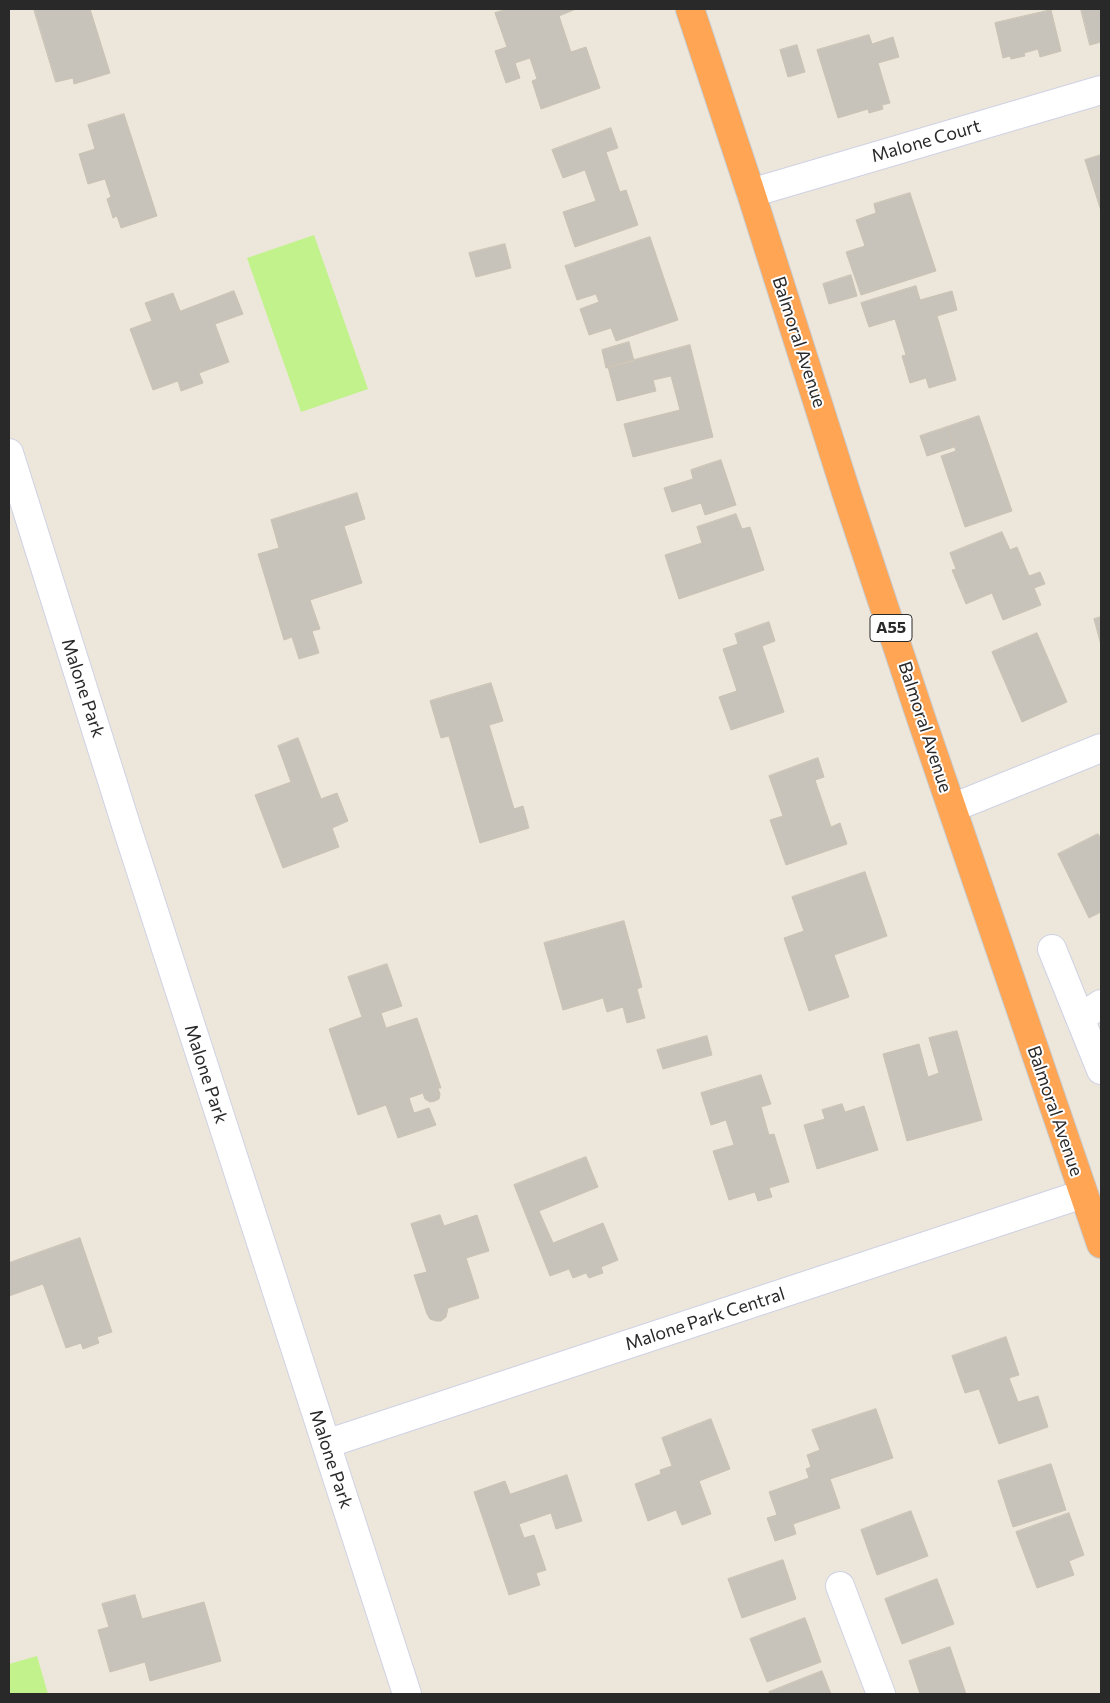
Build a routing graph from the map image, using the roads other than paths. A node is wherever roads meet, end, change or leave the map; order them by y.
1 (690, 9) edge
2 (1101, 90) edge
3 (751, 193) junction
4 (9, 453) edge
5 (1101, 748) edge
6 (952, 808) junction
7 (1052, 949) dead end
8 (1090, 1011) edge
9 (1101, 1070) edge
10 (1083, 1194) junction
11 (1101, 1244) edge
12 (326, 1444) junction
13 (840, 1586) dead end
14 (408, 1694) edge
15 (881, 1694) edge

1 - 3 highway, Balmoral Avenue / A55
2 - 3 street, Malone Court
3 - 6 highway, Balmoral Avenue / A55
4 - 12 street, Malone Park
5 - 6 street
6 - 10 highway, Balmoral Avenue / A55
7 - 8 street
8 - 9 street
10 - 11 highway, Balmoral Avenue / A55
10 - 12 street, Malone Park Central
12 - 14 street, Malone Park
13 - 15 street

